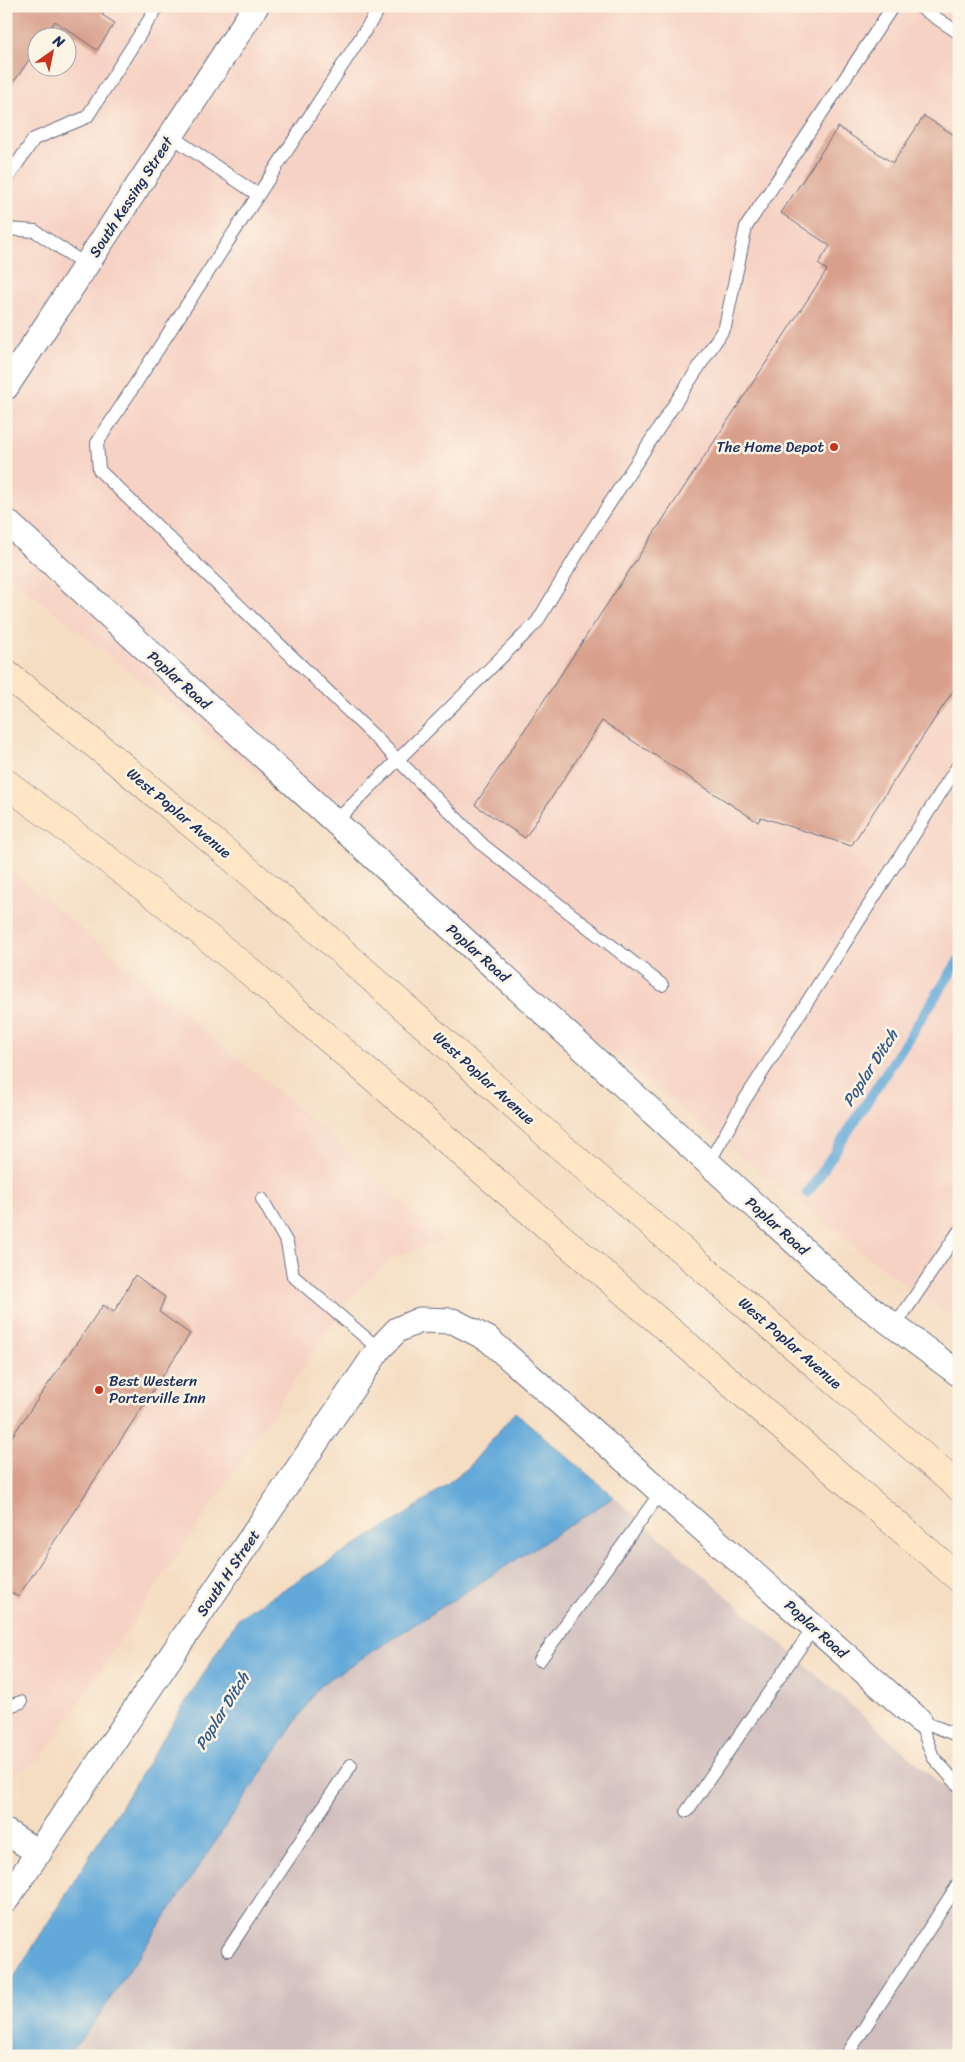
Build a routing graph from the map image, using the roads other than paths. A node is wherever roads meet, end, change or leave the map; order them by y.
1 (158, 6) edge
2 (256, 6) edge
3 (381, 6) edge
4 (893, 6) edge
5 (918, 6) edge
6 (959, 33) edge
7 (171, 136) junction
8 (6, 180) edge
9 (258, 195) junction
10 (6, 229) edge
11 (86, 265) junction
12 (6, 387) edge
13 (6, 521) edge
14 (6, 674) edge
15 (398, 759) junction
16 (959, 764) edge
17 (6, 783) edge
18 (335, 822) junction
19 (662, 985) dead end
20 (708, 1164) junction
21 (262, 1199) dead end
22 (959, 1232) edge
23 (895, 1326) junction
24 (488, 1339) joint
25 (379, 1349) junction
26 (959, 1374) edge
27 (959, 1487) edge
28 (661, 1492) junction
29 (959, 1578) edge
30 (814, 1627) junction
31 (540, 1660) dead end
32 (21, 1702) dead end
33 (6, 1708) edge
34 (919, 1720) junction
35 (959, 1736) edge
36 (351, 1765) dead end
37 (959, 1786) edge
38 (687, 1811) dead end
39 (6, 1832) edge
40 (39, 1853) junction
41 (959, 1883) edge
42 (6, 1899) edge
43 (228, 1950) dead end
44 (846, 2056) edge

1 - 8 lane
2 - 7 street, South Kessing Street
3 - 9 lane
4 - 15 lane
5 - 6 lane
7 - 9 lane
7 - 11 street, South Kessing Street
9 - 15 lane
10 - 11 lane
11 - 12 street, South Kessing Street
13 - 18 street, Poplar Road
14 - 27 main road, West Poplar Avenue
15 - 18 lane
15 - 19 lane
16 - 20 lane
17 - 29 main road
18 - 20 street, Poplar Road
20 - 23 street, Poplar Road
21 - 25 lane
22 - 23 lane
23 - 26 street, Poplar Road
24 - 25 street, South H Street
24 - 28 street, Poplar Road
25 - 40 street, South H Street
28 - 30 street, Poplar Road
28 - 31 lane
30 - 34 street, Poplar Road
30 - 38 lane
32 - 33 lane
34 - 35 lane
34 - 37 lane
36 - 43 lane
39 - 40 street
40 - 42 street, South H Street
41 - 44 lane

